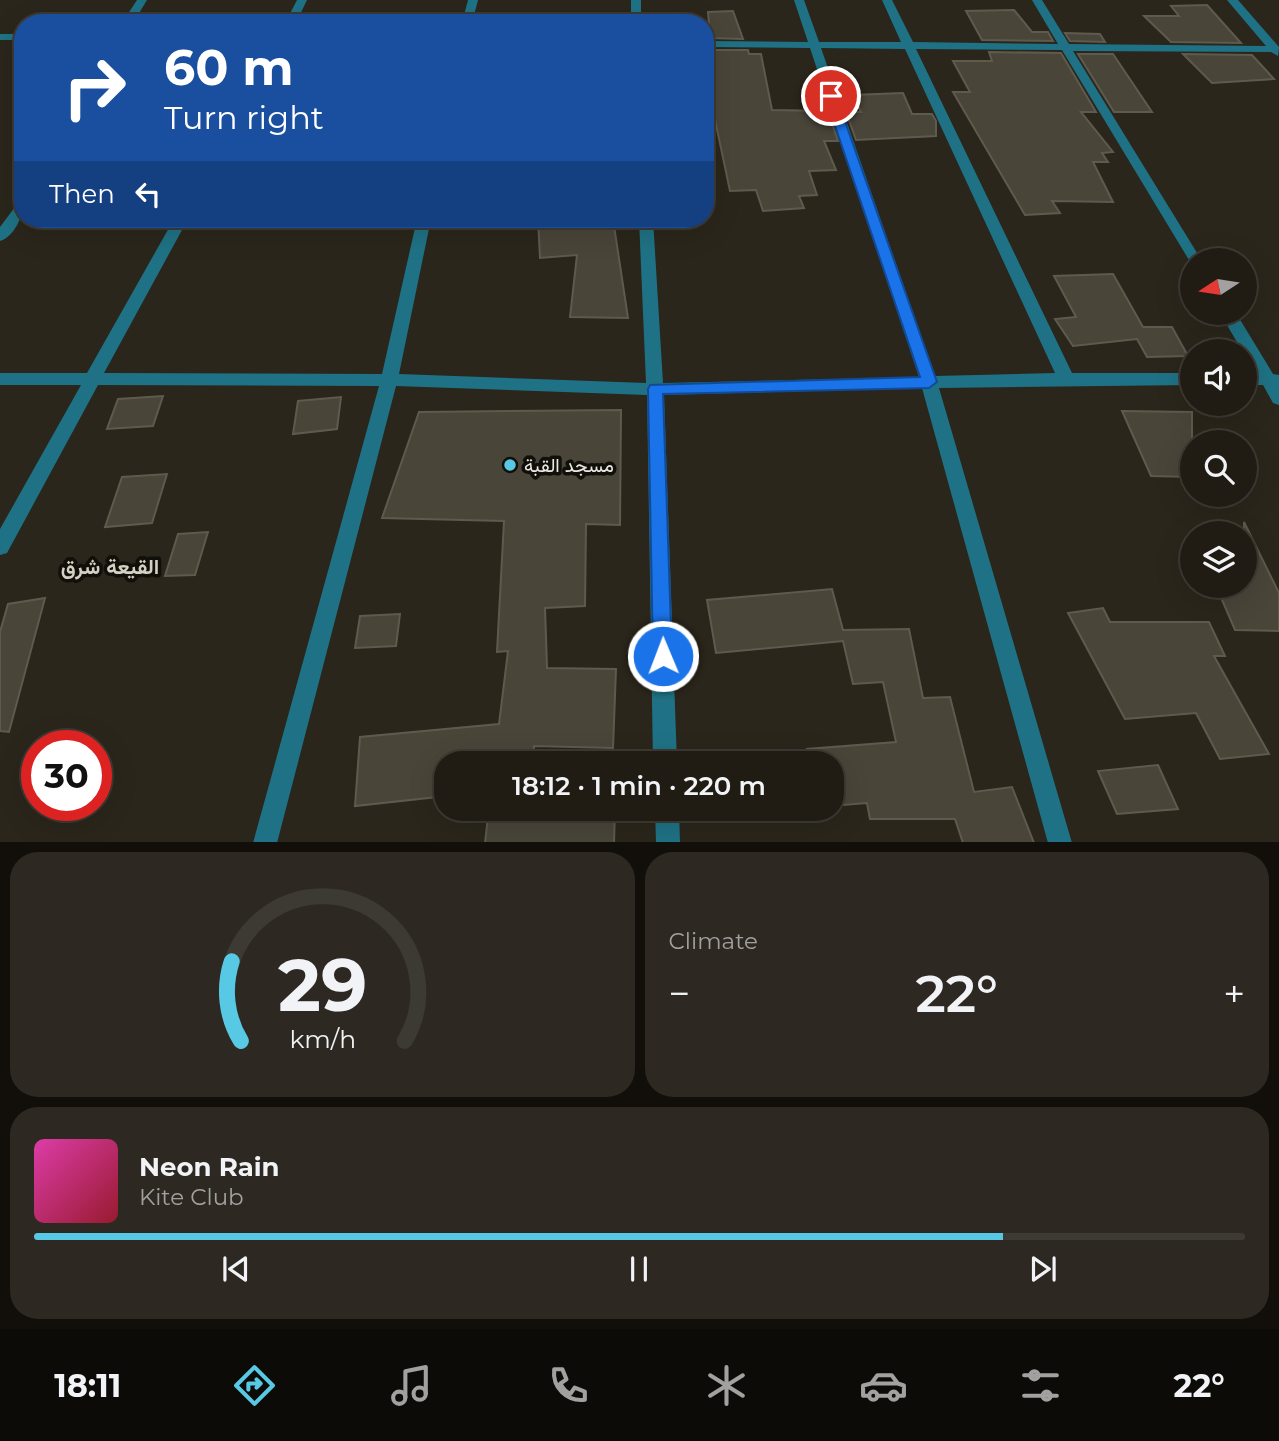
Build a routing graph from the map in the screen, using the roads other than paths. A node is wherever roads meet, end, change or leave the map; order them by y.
1 (799, 0) edge
2 (887, 0) edge
3 (1037, 0) edge
4 (1232, 0) edge
5 (714, 44) edge
6 (813, 44) junction
7 (909, 47) junction
8 (1065, 48) junction
9 (1277, 52) edge
10 (14, 218) edge
11 (176, 228) edge
12 (422, 228) edge
13 (646, 228) edge
14 (0, 237) edge
15 (1187, 248) edge
16 (1237, 326) edge
17 (0, 379) edge
18 (1066, 379) junction
19 (1180, 379) edge
20 (389, 380) junction
21 (1274, 380) edge
22 (91, 382) junction
23 (929, 382) junction
24 (655, 389) junction
25 (1279, 399) edge
26 (0, 547) edge
27 (666, 751) edge
28 (667, 821) edge
29 (265, 842) edge
30 (668, 842) edge
31 (1060, 842) edge

1 - 6 street
2 - 7 street
3 - 8 street
4 - 9 street
5 - 6 street
6 - 7 street
6 - 23 street
7 - 8 street
7 - 18 street
8 - 9 street
8 - 15 street
10 - 14 street
11 - 22 street
12 - 20 street
13 - 24 street
16 - 21 street
17 - 22 street
18 - 19 street
18 - 23 street
20 - 22 street
20 - 24 street
20 - 29 street
21 - 25 street
22 - 26 street
23 - 24 street
23 - 31 street
24 - 27 street
28 - 30 street

